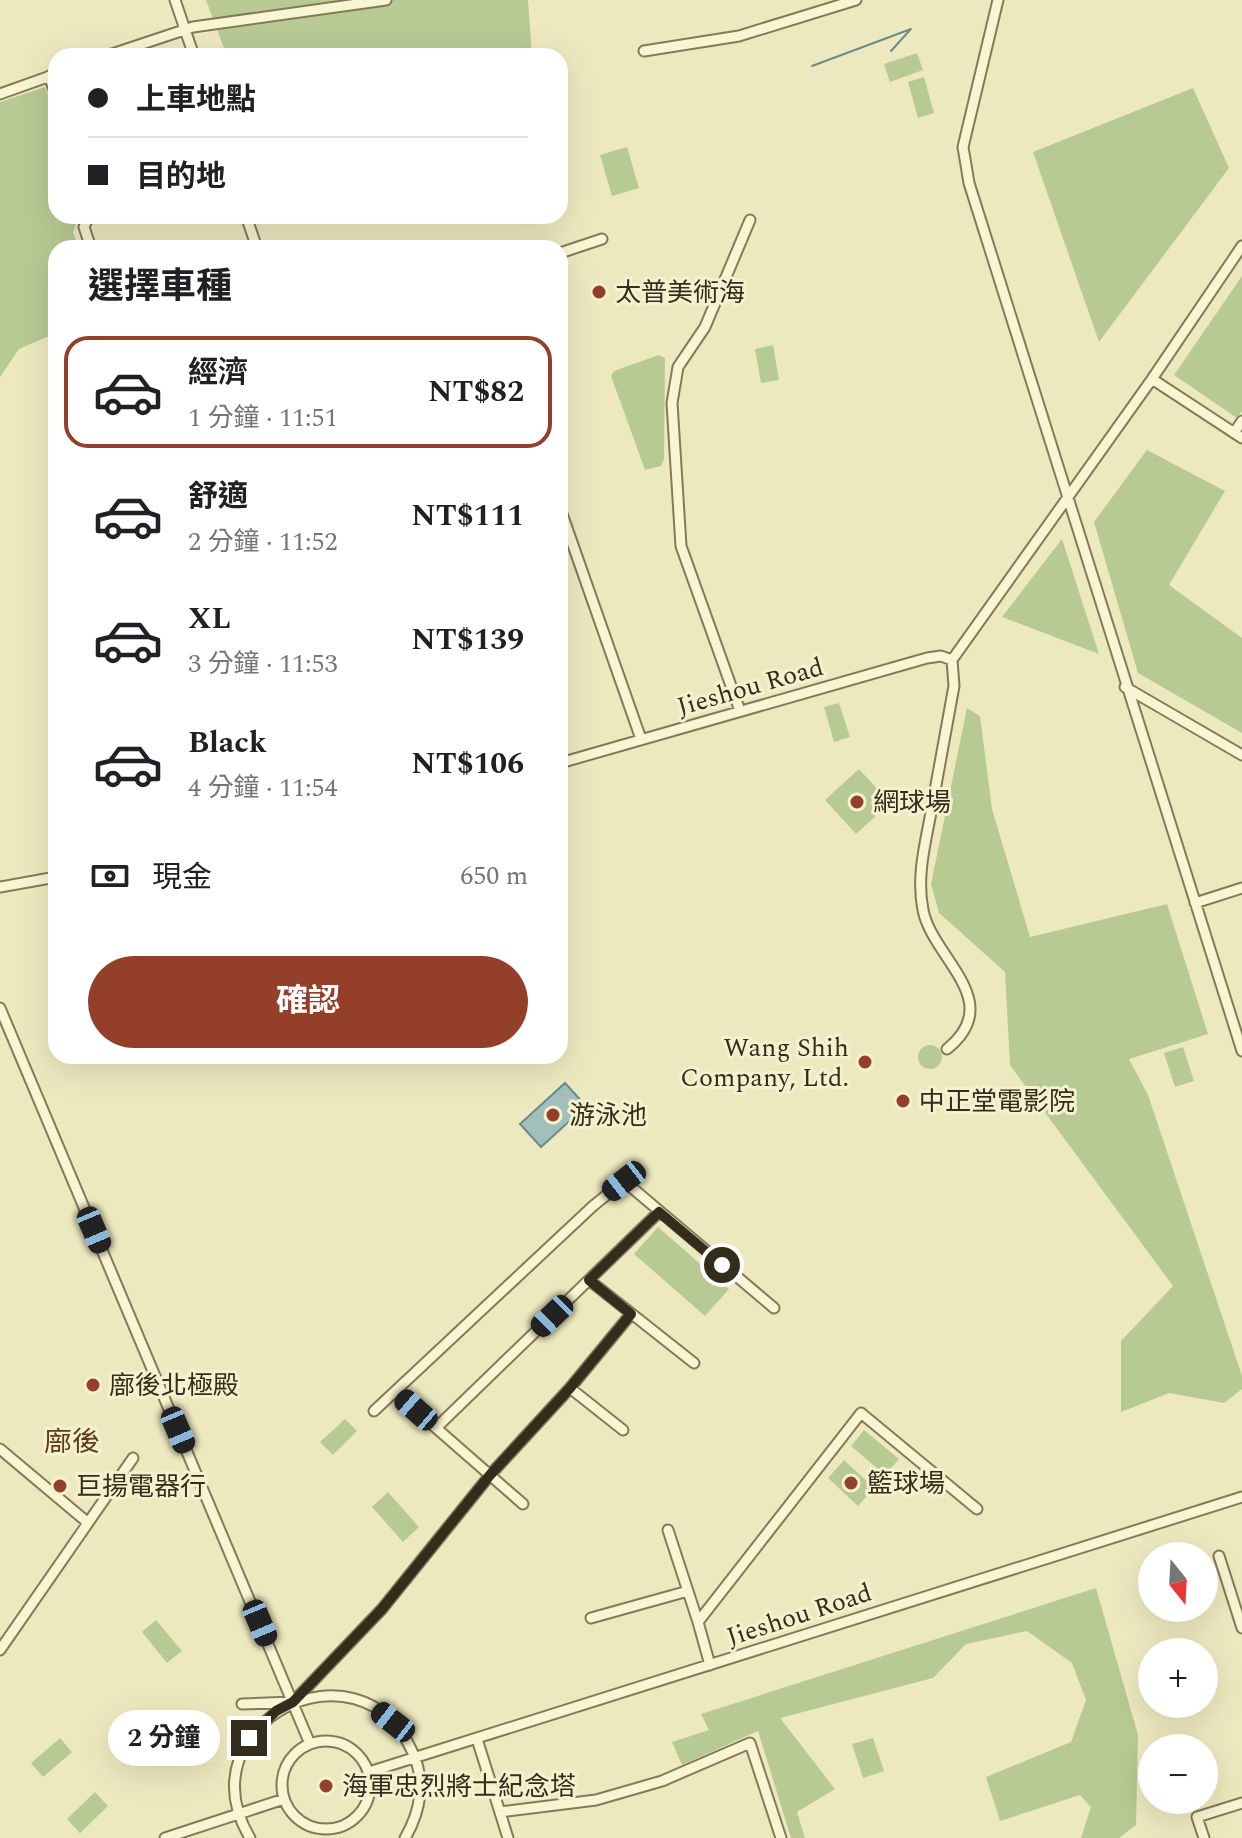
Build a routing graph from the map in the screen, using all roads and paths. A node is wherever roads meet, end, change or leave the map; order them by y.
1 (175, 0) edge
2 (386, 0) edge
3 (856, 0) edge
4 (998, 0) edge
5 (189, 28) junction
6 (130, 48) edge
7 (193, 48) edge
8 (644, 51) dead end
9 (48, 77) edge
10 (0, 94) edge
11 (750, 220) dead end
12 (602, 239) dead end
13 (1242, 246) edge
14 (568, 250) edge
15 (1152, 379) junction
16 (1242, 421) edge
17 (1238, 436) edge
18 (1065, 497) junction
19 (568, 531) edge
20 (952, 660) junction
21 (1125, 687) junction
22 (740, 711) junction
23 (641, 739) junction
24 (1242, 755) edge
25 (568, 761) edge
26 (48, 878) edge
27 (0, 887) edge
28 (1242, 888) edge
29 (1195, 903) junction
30 (0, 1008) edge
31 (947, 1049) dead end
32 (1242, 1051) edge
33 (659, 1212) junction
34 (589, 1280) junction
35 (774, 1308) dead end
36 (631, 1314) junction
37 (694, 1363) dead end
38 (570, 1388) junction
39 (395, 1392) junction
40 (374, 1411) dead end
41 (436, 1428) junction
42 (623, 1430) dead end
43 (0, 1449) edge
44 (133, 1458) dead end
45 (490, 1475) junction
46 (1242, 1497) edge
47 (523, 1504) dead end
48 (977, 1509) dead end
49 (87, 1522) junction
50 (668, 1530) dead end
51 (1219, 1556) dead end
52 (688, 1591) junction
53 (591, 1618) dead end
54 (698, 1622) junction
55 (1242, 1628) edge
56 (0, 1650) edge
57 (710, 1665) junction
58 (293, 1702) junction
59 (242, 1704) dead end
60 (477, 1739) junction
61 (310, 1744) junction
62 (416, 1758) junction
63 (369, 1772) junction
64 (284, 1799) junction
65 (1242, 1803) edge
66 (238, 1812) junction
67 (500, 1812) junction
68 (340, 1827) junction
69 (165, 1838) edge
70 (250, 1838) edge
71 (343, 1838) edge
72 (405, 1838) edge
73 (508, 1838) edge
74 (781, 1838) edge
75 (1204, 1838) edge

1 - 5 street
2 - 5 street
3 - 8 street
4 - 18 street
5 - 6 street
5 - 7 street
9 - 10 street
11 - 22 street
12 - 14 street
13 - 15 street
15 - 17 street
15 - 18 street
16 - 17 street
18 - 20 street
18 - 21 street
19 - 23 street
20 - 22 street, Jieshou Road
20 - 31 street
21 - 24 street
21 - 29 street
22 - 23 street, Jieshou Road
23 - 25 street, Jieshou Road
26 - 27 street
28 - 29 street
29 - 32 street
30 - 58 street
33 - 34 street
33 - 35 street
33 - 39 street
34 - 36 street
34 - 41 street
36 - 37 street
36 - 38 street
38 - 42 street
38 - 45 street
39 - 40 street
39 - 41 street
41 - 45 street
43 - 49 street
44 - 49 street
45 - 47 street
45 - 58 street
46 - 57 street, Jieshou Road
48 - 54 street
49 - 56 street
50 - 52 street
51 - 55 street
52 - 53 street
52 - 54 street
54 - 57 street
57 - 60 street, Jieshou Road
58 - 59 street
58 - 61 street
58 - 62 street
58 - 66 street
60 - 62 street, Jieshou Road
60 - 67 street
61 - 63 street
61 - 64 street
62 - 63 street, Jieshou Road
62 - 72 street
63 - 68 street
64 - 66 street
64 - 68 street
65 - 75 street
66 - 69 street
66 - 70 street
67 - 73 street
67 - 74 street
68 - 71 street

